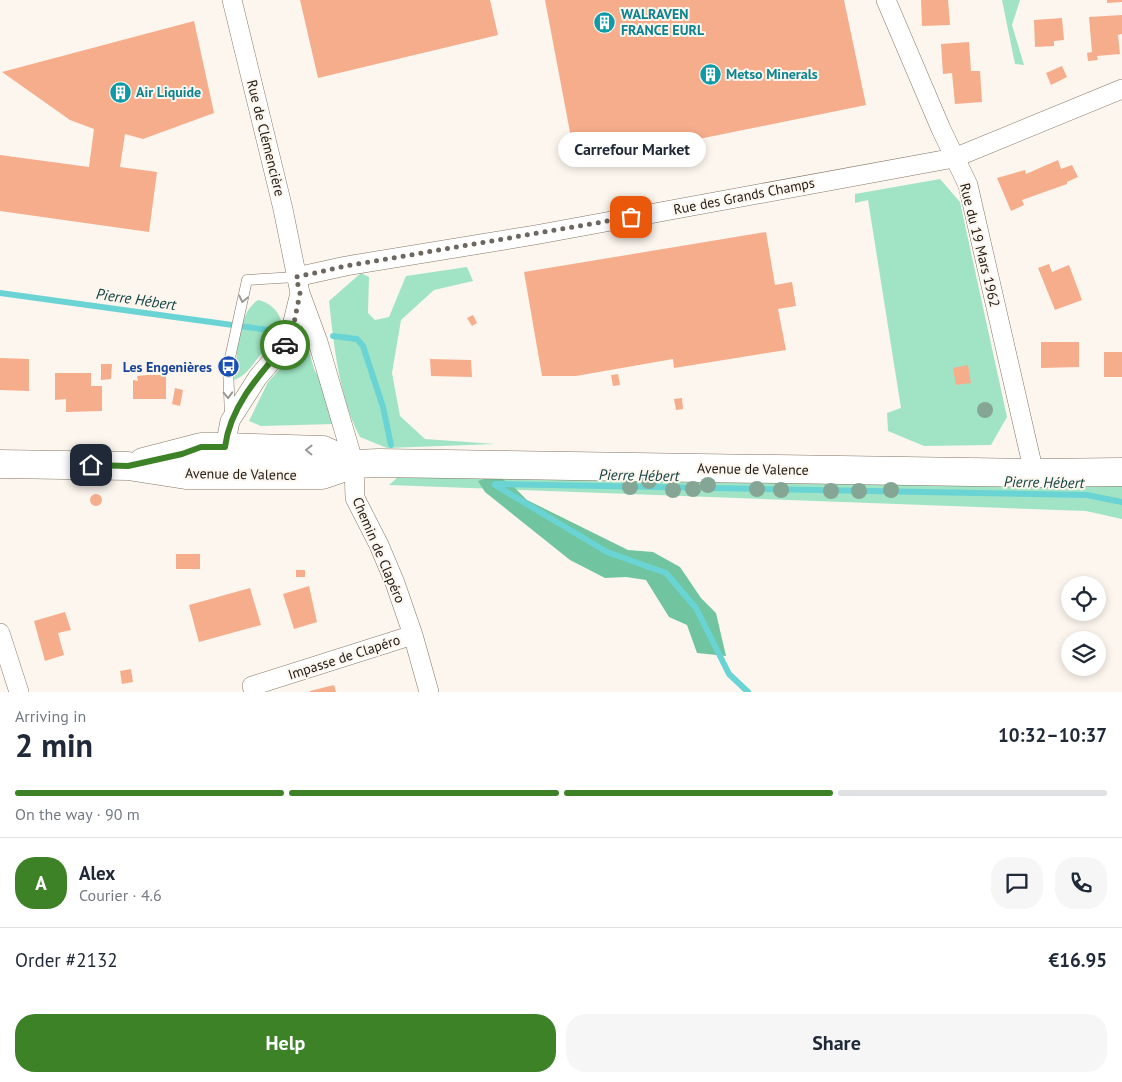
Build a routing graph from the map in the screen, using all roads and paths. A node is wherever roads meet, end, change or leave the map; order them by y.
1 (232, 0) edge
2 (886, 0) edge
3 (1122, 89) edge
4 (954, 158) junction
5 (298, 285) junction
6 (288, 342) junction
7 (318, 342) junction
8 (230, 421) junction
9 (225, 447) junction
10 (0, 464) edge
11 (354, 464) junction
12 (128, 466) junction
13 (1122, 472) edge
14 (1034, 473) junction
15 (226, 475) junction
16 (0, 633) edge
17 (413, 636) junction
18 (19, 692) edge
19 (254, 692) edge
20 (429, 692) edge

1 - 5 street, Rue de Clémencière
2 - 4 street, Rue du 19 Mars 1962
3 - 4 street, Rue des Grands Champs
4 - 5 street, Rue des Grands Champs
4 - 14 street, Rue du 19 Mars 1962
5 - 6 street
5 - 7 street, Rue de Clémencière
5 -> 8 lane
6 - 7 street
6 - 8 street
7 - 11 street, Chemin de Clapéro
8 - 9 street
11 -> 9 main road, Avenue de Valence
9 - 12 main road, Avenue de Valence
9 - 15 street
10 - 12 main road, Avenue de Valence
11 - 14 main road, Avenue de Valence
11 - 15 main road, Avenue de Valence
11 - 17 street, Chemin de Clapéro
12 - 15 main road, Avenue de Valence
13 - 14 main road, Avenue de Valence
16 - 18 street
17 - 19 street, Impasse de Clapéro
17 - 20 street, Chemin de Clapéro

